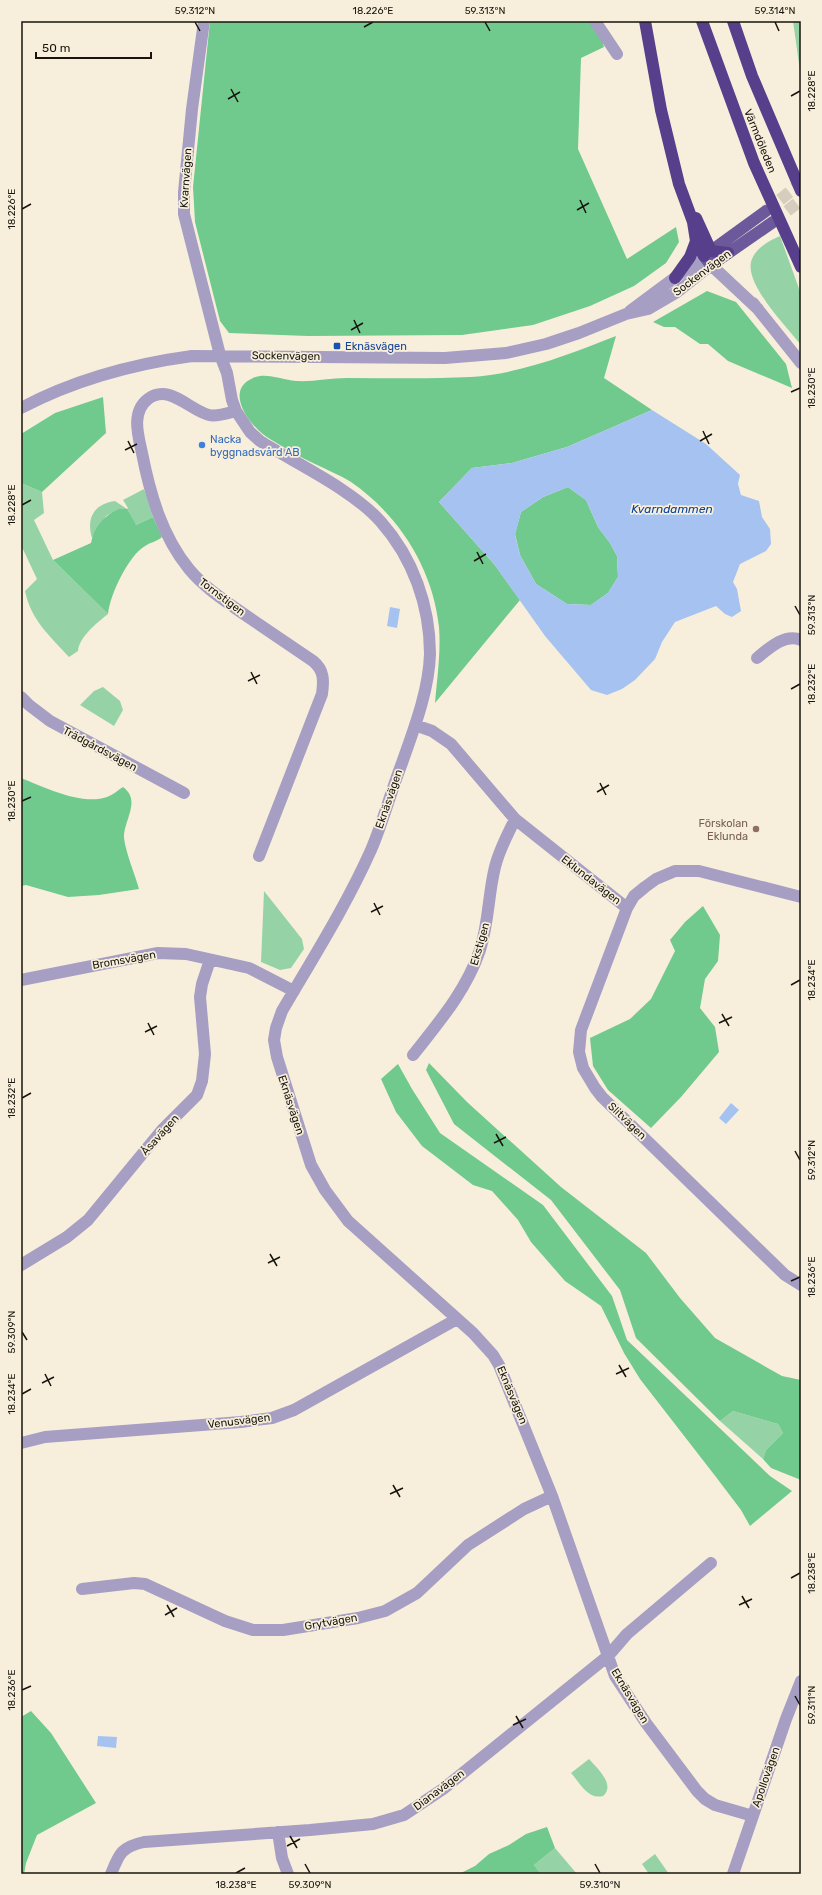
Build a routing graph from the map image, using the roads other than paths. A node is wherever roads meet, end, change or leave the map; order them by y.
1 (204, 21) edge
2 (595, 21) edge
3 (645, 21) edge
4 (702, 21) edge
5 (732, 21) edge
6 (617, 54) dead end
7 (675, 162) junction
8 (801, 191) edge
9 (766, 211) tunnel mouth
10 (774, 222) tunnel mouth
11 (696, 241) junction
12 (728, 253) joint
13 (711, 259) junction
14 (801, 267) edge
15 (675, 278) junction
16 (626, 314) junction
17 (220, 355) junction
18 (801, 362) edge
19 (21, 408) edge
20 (236, 411) junction
21 (801, 640) edge
22 (757, 658) dead end
23 (21, 697) edge
24 (415, 724) junction
25 (184, 793) dead end
26 (515, 819) junction
27 (259, 856) dead end
28 (801, 897) edge
29 (628, 908) junction
30 (210, 960) junction
31 (21, 980) edge
32 (294, 991) junction
33 (413, 1055) dead end
34 (21, 1265) edge
35 (801, 1285) edge
36 (457, 1319) junction
37 (21, 1443) edge
38 (552, 1496) junction
39 (711, 1563) dead end
40 (82, 1589) dead end
41 (608, 1656) junction
42 (801, 1681) edge
43 (752, 1816) junction
44 (278, 1832) junction
45 (111, 1874) edge
46 (288, 1874) edge
47 (732, 1874) edge

1 - 17 street, Kvarnvägen
2 - 6 street
3 - 7 highway
4 - 14 highway, Värmdöleden
5 - 8 highway, Värmdöleden
7 - 11 highway
7 - 13 highway
9 - 13 main road, Sockenvägen
10 - 12 main road, Sockenvägen
11 - 13 highway
11 - 15 highway
12 - 13 highway
13 - 15 street, Sockenvägen
13 - 16 street, Sockenvägen
13 - 18 street
15 - 16 street, Sockenvägen
16 - 17 street, Sockenvägen
17 - 19 street, Sockenvägen
17 - 20 street, Eknäsvägen
20 - 24 street, Eknäsvägen
20 - 27 street, Tornstigen
21 - 22 street
23 - 25 street, Trädgårdsvägen
24 - 26 street, Eklundavägen
24 - 32 street, Eknäsvägen
26 - 29 street, Eklundavägen
26 - 33 street, Ekstigen
28 - 29 street, Eklundavägen
29 - 35 street, Slitvägen
30 - 31 street, Bromsvägen
30 - 32 street, Bromsvägen
30 - 34 street, Åsavägen
32 - 36 street, Eknäsvägen
36 - 37 street, Venusvägen
36 - 38 street, Eknäsvägen
38 - 40 street, Grytvägen
38 - 41 street, Eknäsvägen
39 - 41 street, Dianavägen
41 - 43 street, Eknäsvägen
41 - 44 street, Dianavägen
42 - 43 street, Apollovägen
43 - 47 street, Apollovägen
44 - 45 street, Dianavägen
44 - 46 street

